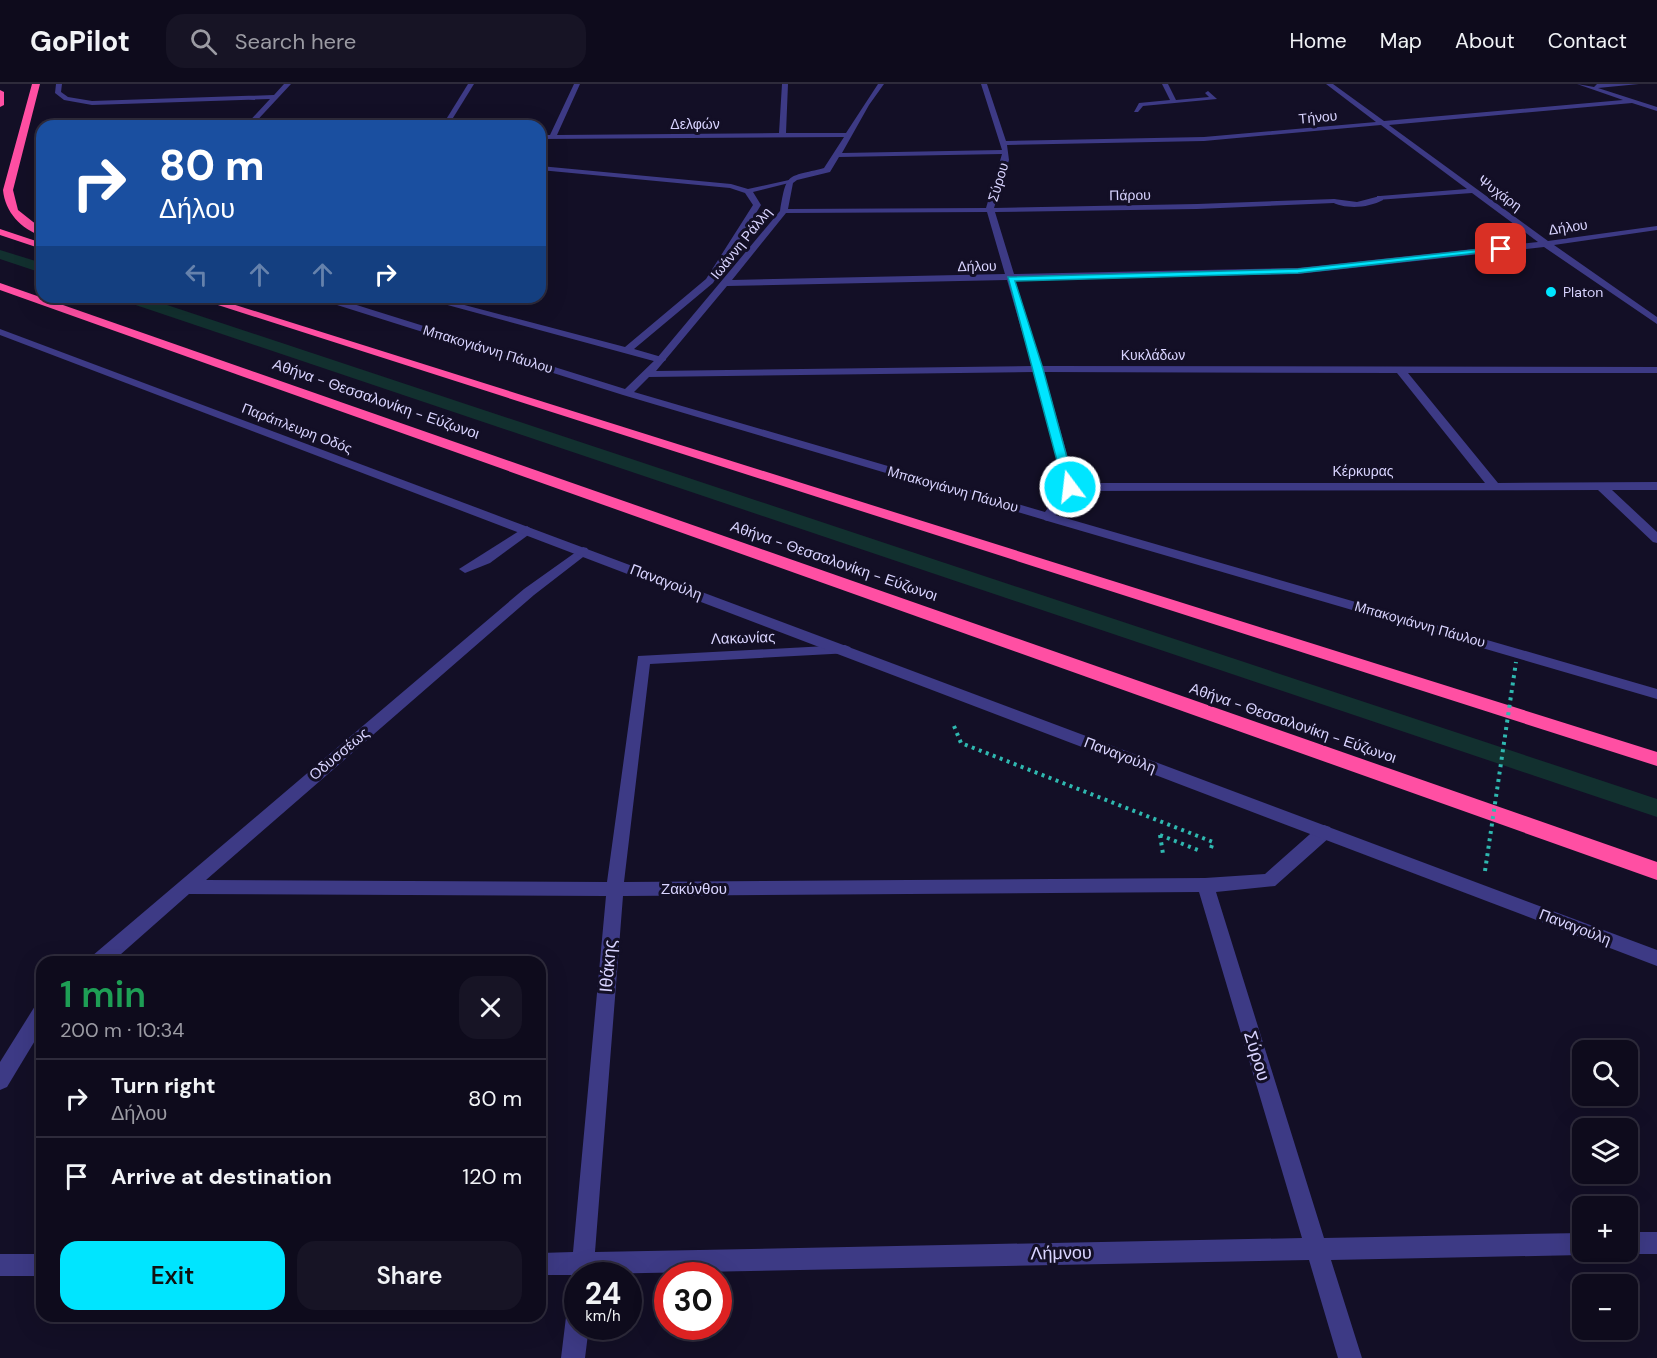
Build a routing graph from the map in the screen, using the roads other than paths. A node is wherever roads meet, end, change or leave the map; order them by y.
1 (36, 84) edge
2 (59, 84) edge
3 (288, 84) edge
4 (471, 84) edge
5 (577, 84) edge
6 (785, 84) edge
7 (881, 84) edge
8 (984, 84) edge
9 (1165, 84) edge
10 (1329, 84) edge
11 (1636, 84) edge
12 (1583, 85) edge
13 (0, 92) edge
14 (1208, 93) dead end
15 (277, 97) junction
16 (1633, 101) junction
17 (1174, 102) junction
18 (0, 105) edge
19 (1657, 109) edge
20 (1136, 111) dead end
21 (254, 120) edge
22 (449, 120) edge
23 (1381, 123) junction
24 (782, 135) junction
25 (849, 135) junction
26 (546, 137) edge
27 (554, 137) junction
28 (1004, 143) junction
29 (1006, 152) junction
30 (838, 155) junction
31 (546, 169) edge
32 (789, 182) junction
33 (748, 191) junction
34 (1474, 191) junction
35 (990, 210) junction
36 (784, 211) junction
37 (1657, 228) edge
38 (36, 230) edge
39 (0, 232) edge
40 (36, 244) edge
41 (1546, 244) junction
42 (1011, 279) junction
43 (727, 283) junction
44 (0, 288) edge
45 (36, 298) edge
46 (50, 303) edge
47 (218, 303) edge
48 (340, 303) edge
49 (446, 303) edge
50 (1657, 321) edge
51 (0, 333) edge
52 (627, 350) junction
53 (662, 360) junction
54 (1399, 368) junction
55 (1038, 369) junction
56 (1657, 370) edge
57 (650, 374) junction
58 (627, 393) junction
59 (1494, 486) junction
60 (1601, 486) junction
61 (1657, 486) edge
62 (1070, 487) junction
63 (1048, 517) junction
64 (527, 530) junction
65 (1657, 539) edge
66 (583, 551) junction
67 (465, 569) dead end
68 (845, 650) junction
69 (643, 659) joint
70 (1657, 694) edge
71 (1657, 759) edge
72 (1324, 832) junction
73 (1657, 871) edge
74 (1205, 885) junction
75 (184, 886) junction
76 (615, 890) junction
77 (105, 956) edge
78 (1657, 958) edge
79 (36, 1022) edge
80 (0, 1080) edge
81 (1638, 1243) edge
82 (1657, 1243) edge
83 (1572, 1244) edge
84 (1317, 1248) junction
85 (584, 1262) edge
86 (0, 1265) edge
87 (36, 1265) edge
88 (546, 1265) edge
89 (564, 1267) edge
90 (642, 1268) edge
91 (575, 1340) edge
92 (573, 1358) edge
93 (1350, 1358) edge

1 - 38 highway
2 - 15 street
3 - 15 street
4 - 22 street
5 - 27 street
6 - 24 street
7 - 25 street
8 - 28 street, Σύρου
9 - 17 street
10 - 23 street, Ψυχάρη
11 - 12 street
12 - 16 street
13 - 18 highway
14 - 17 street
15 - 21 street
16 - 19 street
16 - 23 street, Τήνου
17 - 20 street
23 - 28 street, Τήνου
23 - 34 street, Ψυχάρη
24 - 25 street, Δελφών
24 - 27 street, Δελφών
25 - 30 street
26 - 27 street, Δελφών
28 - 29 street, Σύρου
29 - 30 street
29 - 35 street, Σύρου
30 - 32 street
31 - 33 street
32 - 33 street
32 - 36 street, Ιωάννη Ράλλη
33 - 52 street
34 - 35 street, Πάρου
34 - 41 street, Ψυχάρη
35 - 36 street, Πάρου
35 - 42 street, Σύρου
36 - 43 street, Ιωάννη Ράλλη
37 - 41 street, Δήλου
39 - 40 highway
41 - 42 street, Δήλου
41 - 50 street, Ψυχάρη
42 - 43 street, Δήλου
42 - 55 street, Σύρου
43 - 53 street, Ιωάννη Ράλλη
44 - 45 highway, Αθήνα - Θεσσαλονίκη - Εύζωνοι
46 - 73 highway, Αθήνα - Θεσσαλονίκη - Εύζωνοι
47 - 71 highway
48 - 58 street, Μπακογιάννη Πάυλου
49 - 52 street
51 - 64 street, Παράπλευρη Οδός
52 - 53 street
53 - 57 street, Ιωάννη Ράλλη
54 - 55 street, Κυκλάδων
54 - 56 street, Κυκλάδων
54 - 59 street
55 - 57 street, Κυκλάδων
55 - 62 street, Σύρου
57 - 58 street, Ιωάννη Ράλλη
58 - 63 street, Μπακογιάννη Πάυλου
59 - 60 street, Κέρκυρας
59 - 62 street, Κέρκυρας
60 - 61 street, Κέρκυρας
60 - 65 street
62 - 63 street
63 - 70 street, Μπακογιάννη Πάυλου
64 - 66 street, Παράπλευρη Οδός
64 - 67 street
66 - 68 street, Παναγούλη
66 - 75 street, Οδυσσέως
68 - 69 street, Λακωνίας
68 - 72 street, Παναγούλη
69 - 76 street, Ιθάκης
72 - 74 street
72 - 78 street, Παναγούλη
74 - 76 street, Ζακύνθου
74 - 84 street, Σύρου
75 - 76 street, Ζακύνθου
75 - 77 street, Οδυσσέως
76 - 85 street, Ιθάκης
79 - 80 street
81 - 82 street
83 - 84 street, Λήμνου
84 - 90 street, Λήμνου
84 - 93 street, Σύρου
86 - 87 street
88 - 89 street, Λήμνου
91 - 92 street

